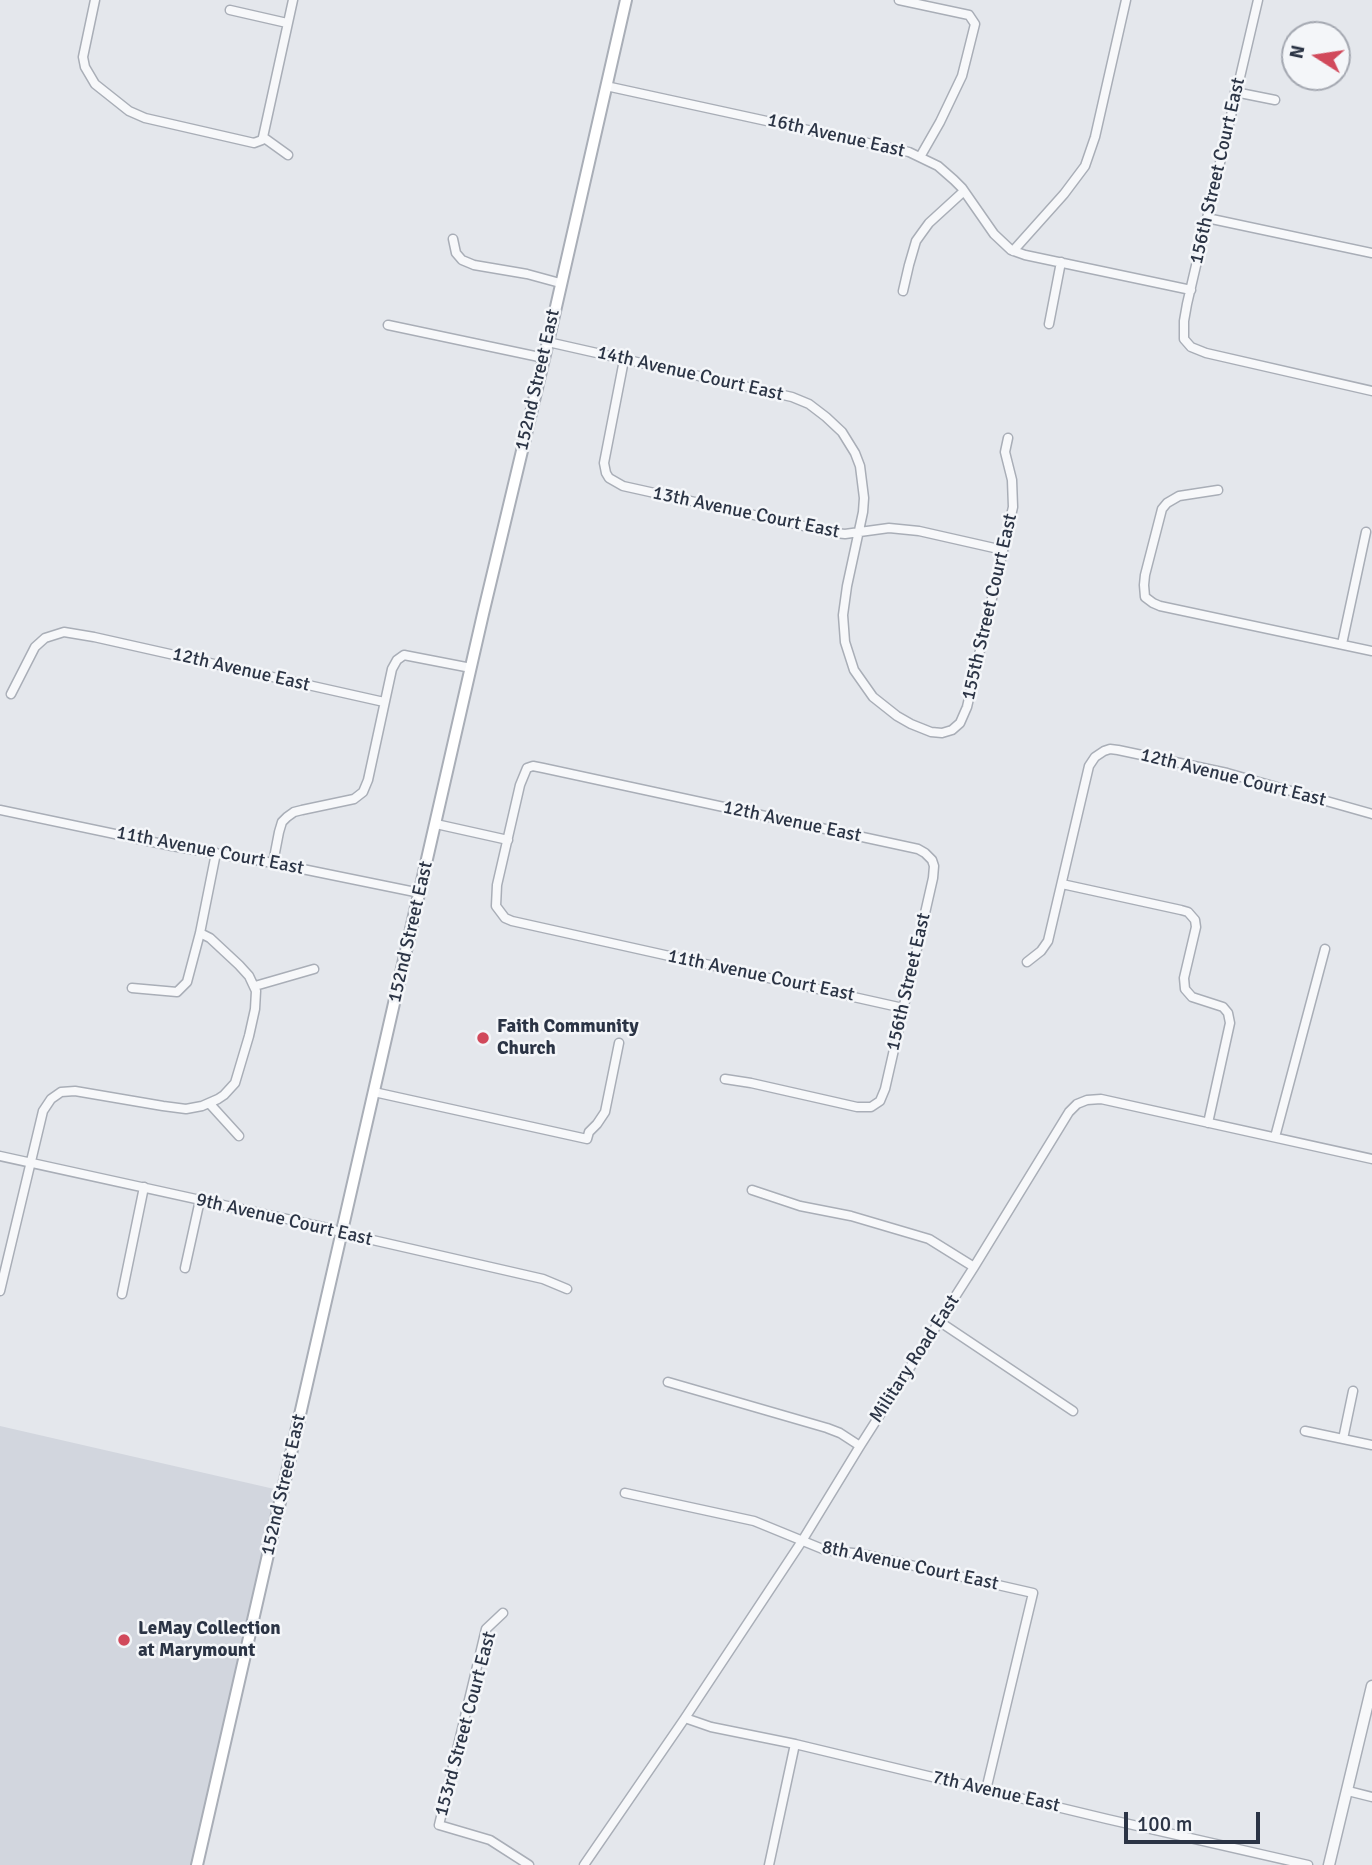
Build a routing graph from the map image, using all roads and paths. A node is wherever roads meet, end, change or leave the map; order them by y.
1 (95, 0) edge
2 (293, 0) edge
3 (626, 0) edge
4 (899, 0) edge
5 (1126, 0) edge
6 (1258, 0) edge
7 (230, 10) dead end
8 (288, 23) junction
9 (606, 86) junction
10 (1236, 92) junction
11 (1275, 100) dead end
12 (263, 137) junction
13 (288, 155) dead end
14 (920, 157) junction
15 (964, 191) junction
16 (1207, 218) junction
17 (453, 239) dead end
18 (1013, 251) junction
19 (1372, 253) edge
20 (1061, 262) junction
21 (560, 283) junction
22 (1191, 290) junction
23 (903, 291) dead end
24 (1049, 324) dead end
25 (388, 325) dead end
26 (548, 342) junction
27 (544, 358) junction
28 (624, 359) junction
29 (1372, 391) edge
30 (1008, 438) dead end
31 (1217, 490) dead end
32 (859, 532) junction
33 (1366, 532) dead end
34 (1003, 550) junction
35 (1342, 644) junction
36 (1372, 651) edge
37 (471, 668) junction
38 (11, 694) dead end
39 (384, 702) junction
40 (953, 730) joint
41 (0, 810) edge
42 (1372, 814) edge
43 (436, 824) junction
44 (508, 840) junction
45 (216, 853) junction
46 (929, 857) joint
47 (273, 863) junction
48 (1062, 884) junction
49 (420, 892) junction
50 (200, 933) junction
51 (1325, 949) dead end
52 (1027, 962) dead end
53 (314, 969) dead end
54 (255, 986) junction
55 (132, 988) dead end
56 (903, 1008) junction
57 (619, 1043) dead end
58 (725, 1079) dead end
59 (374, 1092) junction
60 (209, 1103) junction
61 (1208, 1122) junction
62 (239, 1136) dead end
63 (1275, 1138) junction
64 (0, 1156) edge
65 (1372, 1159) edge
66 (30, 1163) junction
67 (144, 1187) junction
68 (752, 1190) dead end
69 (200, 1200) junction
70 (342, 1233) junction
71 (974, 1267) junction
72 (185, 1268) dead end
73 (567, 1289) dead end
74 (0, 1291) edge
75 (122, 1294) dead end
76 (940, 1322) junction
77 (668, 1381) dead end
78 (1353, 1391) dead end
79 (1073, 1411) dead end
80 (1305, 1431) dead end
81 (1343, 1439) junction
82 (1372, 1445) edge
83 (860, 1446) junction
84 (625, 1493) dead end
85 (802, 1541) junction
86 (503, 1613) dead end
87 (1372, 1686) edge
88 (685, 1718) junction
89 (795, 1744) junction
90 (986, 1790) junction
91 (1348, 1791) junction
92 (1372, 1797) edge
93 (197, 1865) edge
94 (529, 1865) edge
95 (584, 1865) edge
96 (769, 1865) edge
97 (1308, 1865) edge
98 (1328, 1865) edge

1 - 12 street
2 - 8 street
3 - 9 main road, 152nd Street East
4 - 14 street
5 - 18 street
6 - 10 street, 156th Street Court East
7 - 8 street
8 - 12 street
9 - 14 street, 16th Avenue East
9 - 21 main road, 152nd Street East
10 - 11 street
10 - 16 street, 156th Street Court East
12 - 13 street
14 - 15 street, 16th Avenue East
15 - 18 street, 16th Avenue East
15 - 23 street
16 - 19 street
16 - 22 street, 156th Street Court East
17 - 21 street
18 - 20 street
20 - 22 street
20 - 24 street
21 - 26 main road, 152nd Street East
22 - 29 street, 156th Street Court East
25 - 27 street
26 - 27 main road, 152nd Street East
26 - 28 street, 14th Avenue Court East
27 - 37 main road, 152nd Street East
28 - 32 street, 14th Avenue Court East
28 - 32 street, 13th Avenue Court East
30 - 34 street, 155th Street Court East
31 - 35 street
32 - 34 street, 13th Avenue Court East
32 - 40 street, 14th Avenue Court East
33 - 35 street
34 - 40 street, 155th Street Court East
35 - 36 street
37 - 39 street
37 - 43 main road, 152nd Street East
38 - 39 street, 12th Avenue East
39 - 47 street
41 - 45 street, 11th Avenue Court East
42 - 48 street, 12th Avenue Court East
43 - 44 street
43 - 49 main road, 152nd Street East
44 - 46 street, 12th Avenue East
44 - 56 street, 11th Avenue Court East
45 - 47 street, 11th Avenue Court East
45 - 50 street
46 - 56 street, 156th Street East
47 - 49 street, 11th Avenue Court East
48 - 52 street
48 - 61 street
49 - 59 main road, 152nd Street East
50 - 54 street
50 - 55 street
51 - 63 street
53 - 54 street
54 - 60 street
56 - 58 street, 156th Street East
57 - 59 street
59 - 70 main road, 152nd Street East
60 - 62 street
60 - 66 street
61 - 63 street, Military Road East
61 - 71 street, Military Road East
63 - 65 street, Military Road East
64 - 66 street, 9th Avenue Court East
66 - 67 street, 9th Avenue Court East
66 - 74 street
67 - 69 street, 9th Avenue Court East
67 - 75 street
68 - 71 street
69 - 70 street, 9th Avenue Court East
69 - 72 street
70 - 73 street, 9th Avenue Court East
70 - 93 main road, 152nd Street East
71 - 76 street, Military Road East
76 - 79 street
76 - 83 street, Military Road East
77 - 83 street
78 - 81 street
80 - 81 street
81 - 82 street
83 - 85 street, Military Road East
84 - 85 street, 8th Avenue Court East
85 - 88 street, Military Road East
85 - 90 street, 8th Avenue Court East
86 - 94 street, 153rd Street Court East
87 - 91 street
88 - 89 street, 7th Avenue East
88 - 95 street, Military Road East
89 - 90 street, 7th Avenue East
89 - 96 street
90 - 97 street, 7th Avenue East
91 - 92 street
91 - 98 street

